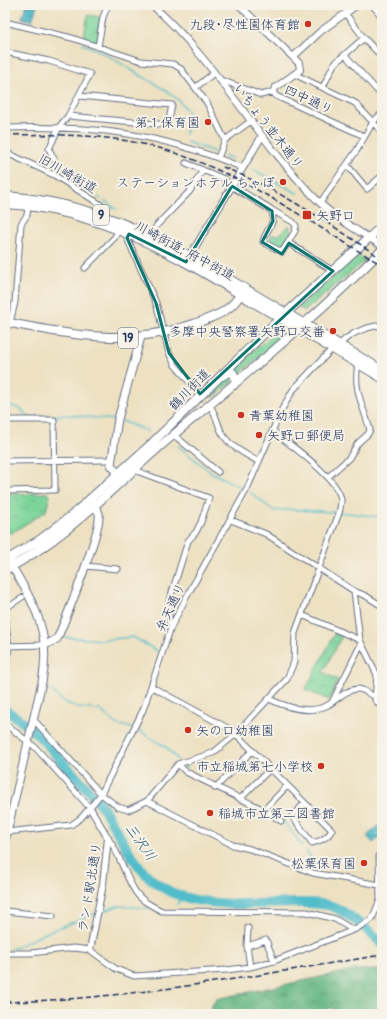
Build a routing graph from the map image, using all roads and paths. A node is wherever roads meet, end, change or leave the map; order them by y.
1 (108, 5) edge
2 (152, 5) edge
3 (239, 5) edge
4 (357, 5) edge
5 (373, 5) edge
6 (345, 13) junction
7 (382, 16) edge
8 (5, 22) edge
9 (364, 38) junction
10 (98, 47) junction
11 (5, 52) edge
12 (344, 55) junction
13 (293, 57) junction
14 (382, 57) edge
15 (214, 74) junction
16 (294, 74) junction
17 (219, 80) junction
18 (323, 87) junction
19 (196, 88) junction
20 (273, 92) junction
21 (79, 96) junction
22 (382, 96) edge
23 (382, 114) edge
24 (68, 116) junction
25 (251, 121) junction
26 (373, 122) junction
27 (59, 127) junction
28 (5, 128) edge
29 (382, 132) edge
30 (262, 136) junction
31 (364, 136) junction
32 (225, 140) junction
33 (5, 152) edge
34 (218, 158) junction
35 (186, 164) dead end
36 (347, 165) junction
37 (243, 168) junction
38 (203, 170) junction
39 (54, 175) junction
40 (382, 176) edge
41 (232, 186) junction
42 (5, 196) edge
43 (320, 203) junction
44 (5, 204) edge
45 (28, 207) junction
46 (270, 209) junction
47 (284, 217) junction
48 (102, 219) junction
49 (273, 221) junction
50 (382, 226) edge
51 (119, 229) junction
52 (129, 234) junction
53 (151, 235) junction
54 (369, 238) junction
55 (289, 243) junction
56 (382, 246) edge
57 (382, 250) edge
58 (188, 259) junction
59 (85, 268) dead end
60 (333, 271) junction
61 (242, 291) junction
62 (283, 315) junction
63 (8, 323) edge
64 (382, 325) edge
65 (301, 326) junction
66 (164, 333) junction
67 (141, 337) junction
68 (340, 343) junction
69 (358, 364) junction
70 (382, 370) edge
71 (382, 378) edge
72 (233, 386) junction
73 (203, 392) junction
74 (210, 406) junction
75 (187, 408) junction
76 (5, 420) edge
77 (273, 431) junction
78 (174, 435) junction
79 (111, 460) junction
80 (5, 461) edge
81 (54, 461) junction
82 (259, 462) junction
83 (134, 470) junction
84 (218, 472) dead end
85 (121, 477) junction
86 (328, 477) junction
87 (5, 491) edge
88 (94, 506) junction
89 (231, 520) junction
90 (5, 549) edge
91 (7, 562) edge
92 (85, 566) junction
93 (118, 569) dead end
94 (318, 569) junction
95 (354, 591) junction
96 (23, 597) dead end
97 (382, 606) edge
98 (5, 609) edge
99 (302, 615) junction
100 (5, 618) edge
101 (173, 624) junction
102 (360, 642) junction
103 (45, 644) junction
104 (7, 646) edge
105 (5, 676) edge
106 (152, 687) junction
107 (375, 696) junction
108 (269, 699) junction
109 (333, 700) junction
110 (382, 707) edge
111 (33, 721) junction
112 (5, 724) edge
113 (237, 734) junction
114 (29, 739) junction
115 (252, 751) junction
116 (178, 764) junction
117 (270, 769) junction
118 (287, 786) junction
119 (215, 788) junction
120 (101, 794) junction
121 (240, 799) junction
122 (147, 801) junction
123 (305, 803) junction
124 (90, 808) junction
125 (264, 810) junction
126 (281, 820) dead end
127 (7, 832) junction
128 (108, 838) junction
129 (5, 841) edge
130 (382, 846) edge
131 (381, 857) edge
132 (381, 889) edge
133 (5, 911) edge
134 (52, 916) dead end
135 (248, 928) dead end
136 (355, 930) junction
137 (247, 946) junction
138 (90, 950) junction
139 (5, 953) edge
140 (274, 961) junction
141 (250, 967) junction

1 - 10 street
2 - 15 street, いちょう並木通り
3 - 13 street
4 - 6 street
5 - 7 street
6 - 9 street
6 - 13 street
8 - 10 street
9 - 12 street
9 - 14 street
10 - 19 street
11 - 21 street
12 - 18 street
12 - 22 street
13 - 16 street, 四中通り
15 - 17 street, いちょう並木通り
15 - 19 street
16 - 18 street
16 - 20 street, 四中通り
17 - 20 street
17 - 25 street, いちょう並木通り
18 - 26 street
19 - 32 street
20 - 31 street, 四中通り
21 - 24 street
21 - 24 street
23 - 26 street
24 - 27 street
25 - 30 street, いちょう並木通り
25 - 32 street
26 - 29 street
26 - 31 street
27 - 28 street
27 - 34 street
27 - 39 street
30 - 37 street
30 - 43 street, いちょう並木通り
31 - 36 street
32 - 34 street
33 - 39 street, 旧川崎街道
34 - 37 street
35 - 38 street
36 - 40 street
36 - 43 street
37 - 41 street
38 - 41 street
38 - 53 street
39 - 48 street, 旧川崎街道
41 - 46 street
41 - 58 street
42 - 48 main road, 9
43 - 54 street, いちょう並木通り
44 - 45 main road, 川崎街道; 府中街道 / 9
45 - 48 main road, 川崎街道; 府中街道 / 9
45 - 63 street
46 - 47 street
46 - 49 street
47 - 49 street
47 - 55 street
48 - 51 main road, 川崎街道; 府中街道 / 9
48 - 53 main road, 9
49 - 55 street
50 - 54 main road, 鶴川街道
51 - 52 main road, 川崎街道; 府中街道 / 9
51 - 59 street
52 - 58 main road, 川崎街道; 府中街道 / 9
52 - 66 street
53 - 58 main road, 9
54 - 56 street, いちょう並木通り
54 - 60 main road, 鶴川街道
55 - 60 street
57 - 65 main road, 鶴川街道
58 - 61 main road, 川崎街道; 府中街道 / 9
60 - 62 main road, 鶴川街道
61 - 62 main road, 川崎街道; 府中街道 / 9
61 - 66 main road, 19
62 - 65 main road, 9
62 - 73 main road, 鶴川街道
63 - 67 main road, 19
64 - 68 street
65 - 68 main road, 9
65 - 72 main road, 鶴川街道
66 - 67 main road, 19
66 - 73 street
67 - 79 main road
68 - 69 main road, 9
68 - 70 main road, 9
68 - 77 street, 弁天通り
69 - 71 main road, 9
69 - 86 street
72 - 73 main road
72 - 74 main road, 鶴川街道
73 - 75 main road, 鶴川街道
74 - 75 main road
74 - 78 main road, 鶴川街道
74 - 82 street
75 - 85 main road, 鶴川街道
76 - 81 street
77 - 82 street, 弁天通り
77 - 86 street
78 - 83 main road, 鶴川街道
78 - 84 street
79 - 81 street
79 - 85 main road
80 - 81 street
81 - 87 street
82 - 89 street, 弁天通り
83 - 85 main road, 鶴川街道
83 - 101 street
85 - 88 main road, 鶴川街道
85 - 91 main road, 鶴川街道
86 - 94 street
88 - 91 main road, 鶴川街道
88 - 92 main road
89 - 94 street
89 - 101 street, 弁天通り
90 - 91 street
91 - 103 main road
92 - 93 street
92 - 103 main road
94 - 95 street
94 - 99 street
95 - 97 street
95 - 102 street
96 - 98 street
99 - 102 street
99 - 108 street
100 - 104 street
101 - 106 street, 弁天通り
102 - 107 street
102 - 109 street
103 - 104 street
103 - 111 main road
104 - 105 street
106 - 113 street
106 - 120 street, 弁天通り
107 - 109 street
107 - 110 street
108 - 109 street
108 - 113 street
111 - 114 main road
111 - 120 street
112 - 114 street
113 - 115 street
113 - 116 street
114 - 124 street
114 - 127 main road
115 - 117 street
115 - 119 street
116 - 119 street
116 - 122 street
117 - 118 street
117 - 121 street
118 - 123 street
118 - 125 street
119 - 121 street
120 - 122 street
120 - 124 street, 弁天通り
121 - 125 street
122 - 132 street
123 - 123 street
124 - 127 street, 弁天通り
124 - 128 street, ランド駅北通り
125 - 126 street
127 - 129 main road
128 - 136 street
128 - 138 street, ランド駅北通り
130 - 131 street
131 - 132 street
132 - 136 street
133 - 134 street
135 - 137 street
136 - 140 street
137 - 140 street
137 - 141 street
138 - 139 street
138 - 141 street
140 - 141 street

